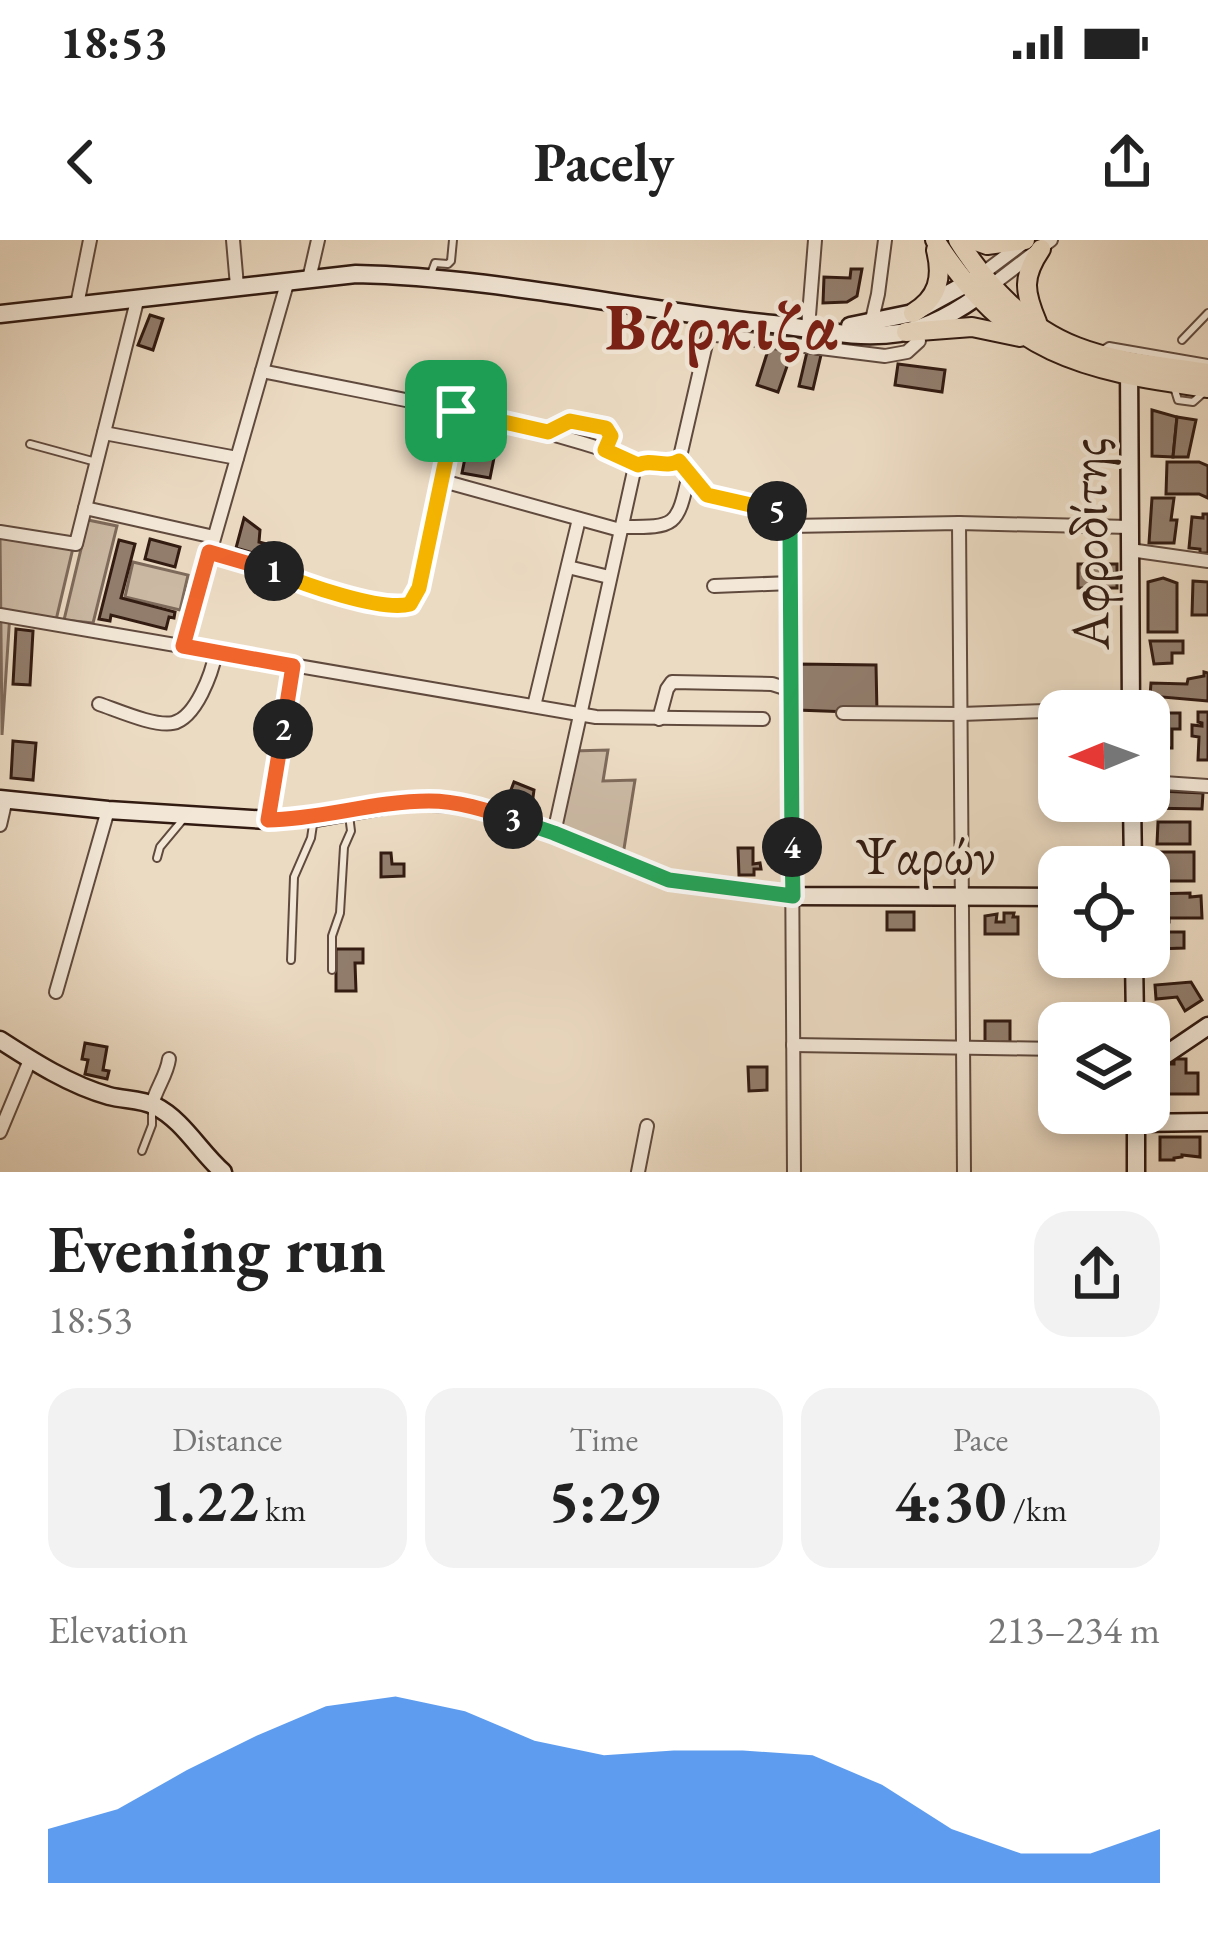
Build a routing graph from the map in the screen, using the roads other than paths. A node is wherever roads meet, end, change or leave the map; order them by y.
1 (90, 240) edge
2 (233, 240) edge
3 (318, 240) edge
4 (453, 240) edge
5 (815, 240) edge
6 (885, 240) edge
7 (934, 240) edge
8 (958, 240) edge
9 (973, 240) edge
10 (1036, 242) edge
11 (430, 277) junction
12 (309, 279) junction
13 (288, 280) junction
14 (980, 285) junction
15 (238, 286) junction
16 (138, 297) junction
17 (77, 304) junction
18 (1208, 313) edge
19 (0, 314) edge
20 (871, 324) junction
21 (710, 326) junction
22 (810, 328) junction
23 (913, 329) junction
24 (1039, 337) junction
25 (1182, 340) dead end
26 (1099, 354) junction
27 (1208, 363) edge
28 (1129, 369) junction
29 (262, 371) junction
30 (1208, 373) edge
31 (1208, 388) edge
32 (456, 411) junction
33 (548, 432) junction
34 (104, 433) junction
35 (30, 444) dead end
36 (605, 450) junction
37 (237, 458) junction
38 (679, 461) junction
39 (96, 462) junction
40 (638, 465) junction
41 (689, 474) junction
42 (443, 481) junction
43 (85, 508) junction
44 (579, 519) junction
45 (959, 524) junction
46 (790, 526) junction
47 (1130, 527) junction
48 (621, 529) junction
49 (0, 532) edge
50 (212, 545) junction
51 (1130, 550) junction
52 (1208, 561) edge
53 (568, 567) junction
54 (609, 578) junction
55 (791, 583) junction
56 (714, 586) dead end
57 (0, 616) edge
58 (183, 646) junction
59 (216, 652) junction
60 (293, 666) junction
61 (791, 690) junction
62 (1131, 690) edge
63 (99, 704) dead end
64 (534, 706) junction
65 (1038, 712) edge
66 (843, 713) dead end
67 (579, 714) junction
68 (961, 714) junction
69 (659, 719) junction
70 (763, 719) dead end
71 (1170, 783) edge
72 (1208, 786) edge
73 (3, 799) edge
74 (109, 811) junction
75 (349, 812) junction
76 (186, 815) junction
77 (314, 817) junction
78 (268, 820) junction
79 (0, 825) edge
80 (554, 833) junction
81 (157, 858) dead end
82 (793, 896) junction
83 (1038, 897) edge
84 (962, 898) junction
85 (291, 960) dead end
86 (332, 970) dead end
87 (56, 992) dead end
88 (1208, 1026) edge
89 (0, 1040) edge
90 (793, 1045) junction
91 (963, 1049) junction
92 (1038, 1049) edge
93 (1170, 1052) edge
94 (169, 1058) dead end
95 (30, 1060) junction
96 (152, 1105) junction
97 (1170, 1120) edge
98 (1208, 1122) edge
99 (647, 1126) dead end
100 (0, 1132) edge
101 (1136, 1134) edge
102 (142, 1151) dead end
103 (223, 1172) edge
104 (638, 1172) edge
105 (794, 1172) edge
106 (964, 1172) edge
107 (1136, 1172) edge

1 - 17 street
2 - 15 street
3 - 12 street
4 - 11 lane
5 - 22 street
6 - 20 street
7 - 14 main road
7 - 23 main road
8 - 14 main road
9 - 10 main road
10 - 14 street
10 - 24 main road
11 - 12 street
11 - 21 street
12 - 13 street
13 - 15 street
13 - 29 street
14 - 23 street
14 - 24 main road
15 - 16 street
16 - 17 street
16 - 34 street
17 - 19 street
18 - 25 lane
20 - 22 street
20 - 23 street
21 - 22 street
21 - 23 street
21 - 38 street
22 - 23 street
23 - 24 main road
24 - 26 main road
24 - 28 main road
26 - 27 lane
26 - 28 main road
28 - 30 main road
28 - 31 main road
28 - 47 street, Αφροδίτης
29 - 32 street
29 - 37 street
32 - 33 street
32 - 42 street
33 - 36 street
33 - 36 street
34 - 37 street
34 - 39 street
35 - 39 lane
36 - 40 street
37 - 50 street
38 - 40 street
38 - 41 street
39 - 43 street
40 - 48 street
41 - 46 street
41 - 48 street
42 - 44 street
42 - 50 street
43 - 49 street
43 - 50 street
44 - 48 street
44 - 53 street
45 - 46 street
45 - 47 street
45 - 68 street
46 - 55 street
47 - 51 street, Αφροδίτης
48 - 54 street
50 - 58 street
51 - 52 street
51 - 62 street, Αφροδίτης
53 - 54 street
53 - 64 street
54 - 67 street
55 - 56 street
55 - 61 street
57 - 58 street
58 - 59 street
59 - 60 street
59 - 63 street
60 - 64 street
60 - 78 street
61 - 69 street
61 - 82 street
64 - 67 street
65 - 68 street
66 - 68 street
67 - 69 street
67 - 80 street
68 - 84 street
69 - 70 street
71 - 72 street
73 - 74 street, Ψαρών
73 - 79 street
74 - 76 street, Ψαρών
74 - 87 street
75 - 77 street, Ψαρών
75 - 80 street, Ψαρών
75 - 86 lane
76 - 78 street, Ψαρών
76 - 81 lane
77 - 78 street, Ψαρών
77 - 85 lane
80 - 82 street, Ψαρών
82 - 84 street, Ψαρών
82 - 90 street
83 - 84 street, Ψαρών
84 - 91 street
88 - 93 street
89 - 95 street
90 - 91 street
90 - 105 street
91 - 92 street
91 - 106 street
94 - 96 street
95 - 96 street
95 - 100 street
96 - 102 lane
96 - 103 street
97 - 98 street
99 - 104 street
101 - 107 street

